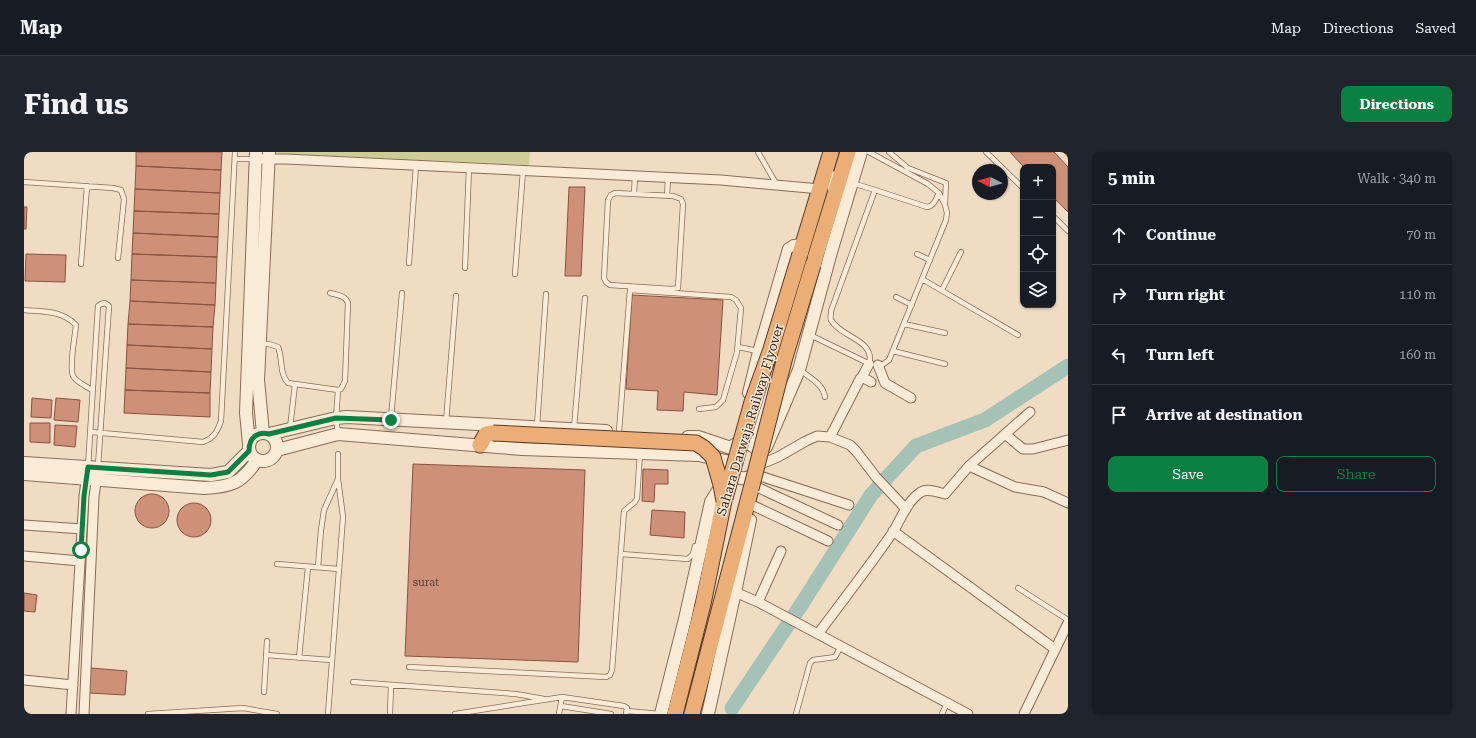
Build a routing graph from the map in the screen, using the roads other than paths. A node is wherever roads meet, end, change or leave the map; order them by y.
1 (235, 152) edge
2 (758, 152) edge
3 (831, 152) edge
4 (845, 152) edge
5 (848, 152) edge
6 (861, 152) edge
7 (869, 152) edge
8 (889, 152) edge
9 (986, 152) edge
10 (256, 156) edge
11 (269, 156) edge
12 (298, 156) edge
13 (235, 159) junction
14 (416, 166) junction
15 (468, 168) junction
16 (833, 168) dead end
17 (523, 171) junction
18 (635, 176) junction
19 (668, 178) junction
20 (24, 182) edge
21 (851, 183) junction
22 (777, 185) junction
23 (1020, 185) edge
24 (87, 186) junction
25 (875, 190) junction
26 (826, 192) junction
27 (940, 193) junction
28 (634, 194) junction
29 (667, 196) junction
30 (945, 205) junction
31 (1056, 219) edge
32 (1068, 231) edge
33 (802, 249) junction
34 (824, 250) junction
35 (961, 252) dead end
36 (916, 254) dead end
37 (118, 258) dead end
38 (930, 260) junction
39 (81, 264) dead end
40 (409, 264) dead end
41 (465, 268) dead end
42 (515, 274) dead end
43 (922, 279) junction
44 (942, 290) junction
45 (402, 292) dead end
46 (330, 293) dead end
47 (546, 294) dead end
48 (456, 296) dead end
49 (896, 297) dead end
50 (585, 298) dead end
51 (912, 305) junction
52 (24, 310) edge
53 (904, 324) junction
54 (945, 333) dead end
55 (808, 334) junction
56 (1018, 336) dead end
57 (259, 344) junction
58 (738, 347) junction
59 (893, 351) junction
60 (759, 352) junction
61 (874, 364) junction
62 (945, 364) dead end
63 (799, 370) junction
64 (772, 377) dead end
65 (862, 378) junction
66 (872, 382) dead end
67 (295, 384) junction
68 (338, 390) junction
69 (93, 391) junction
70 (825, 397) dead end
71 (911, 398) dead end
72 (699, 409) dead end
73 (1030, 412) dead end
74 (336, 418) junction
75 (391, 420) junction
76 (446, 422) junction
77 (537, 427) junction
78 (290, 428) junction
79 (574, 429) junction
80 (91, 432) junction
81 (619, 432) junction
82 (100, 433) junction
83 (266, 433) junction
84 (338, 434) junction
85 (1005, 434) junction
86 (830, 436) junction
87 (1068, 440) edge
88 (480, 445) junction
89 (734, 446) junction
90 (249, 448) junction
91 (277, 450) junction
92 (640, 452) junction
93 (338, 454) dead end
94 (258, 460) junction
95 (24, 463) edge
96 (723, 464) junction
97 (757, 466) junction
98 (969, 466) junction
99 (92, 473) junction
100 (24, 474) edge
101 (338, 479) junction
102 (717, 501) junction
103 (1068, 503) edge
104 (849, 505) dead end
105 (752, 506) junction
106 (906, 509) junction
107 (24, 525) edge
108 (838, 525) dead end
109 (82, 529) junction
110 (893, 531) junction
111 (828, 541) dead end
112 (81, 550) junction
113 (92, 551) junction
114 (781, 551) dead end
115 (621, 554) junction
116 (24, 556) edge
117 (80, 561) junction
118 (277, 564) dead end
119 (308, 567) junction
120 (318, 567) junction
121 (339, 569) junction
122 (1018, 588) dead end
123 (735, 592) junction
124 (758, 602) junction
125 (1068, 622) edge
126 (818, 634) junction
127 (267, 641) dead end
128 (841, 646) junction
129 (1055, 650) junction
130 (266, 655) junction
131 (299, 658) junction
132 (331, 660) junction
133 (409, 666) dead end
134 (24, 680) edge
135 (353, 682) dead end
136 (73, 685) junction
137 (391, 685) junction
138 (264, 692) dead end
139 (562, 697) junction
140 (544, 699) junction
141 (947, 703) junction
142 (561, 706) junction
143 (228, 711) edge
144 (627, 713) edge
145 (71, 714) edge
146 (84, 714) edge
147 (148, 714) edge
148 (277, 714) edge
149 (328, 714) edge
150 (390, 714) edge
151 (455, 714) edge
152 (560, 714) edge
153 (611, 714) edge
154 (660, 714) edge
155 (675, 714) edge
156 (692, 714) edge
157 (708, 714) edge
158 (796, 714) edge
159 (942, 714) edge
160 (968, 714) edge
161 (1024, 714) edge

1 - 13 lane
2 - 22 lane
3 - 26 highway, Sahara Darwaja Railway Flyover
4 - 26 lane
5 - 34 highway, Sahara Darwaja Railway Flyover
6 - 21 street
7 - 27 lane
8 - 30 lane
9 - 23 lane
10 - 11 street
10 - 13 lane
10 - 90 street
11 - 12 street
11 - 57 street
12 - 14 street
13 - 82 lane
14 - 15 street
14 - 40 lane
15 - 17 street
15 - 41 lane
16 - 26 lane
17 - 18 street
17 - 42 lane
18 - 19 street
18 - 28 lane
19 - 22 street
19 - 29 lane
20 - 24 lane
21 - 25 lane
21 - 34 street
22 - 26 street
24 - 37 lane
24 - 39 lane
25 - 27 lane
25 - 61 lane
26 - 33 highway, Sahara Darwaja Railway Flyover
27 - 30 lane
28 - 29 lane
28 - 29 lane
30 - 38 lane
31 - 32 lane
33 - 60 street
33 - 102 highway, Sahara Darwaja Railway Flyover, bridge
34 - 55 street
34 - 156 highway, Sahara Darwaja Railway Flyover, bridge
35 - 44 lane
36 - 38 lane
38 - 43 lane
43 - 44 lane
43 - 51 lane
44 - 56 lane
45 - 75 lane
46 - 68 lane
47 - 77 lane
48 - 76 lane
49 - 51 lane
50 - 79 lane
51 - 53 lane
52 - 69 lane
53 - 54 lane
53 - 59 lane
55 - 61 lane
55 - 63 street
57 - 67 lane
57 - 83 street
58 - 60 lane
58 - 72 lane
58 - 81 lane
59 - 61 lane
59 - 62 lane
60 - 89 street
61 - 65 street
61 - 71 street
63 - 70 lane
63 - 97 street
64 - 97 lane
65 - 66 street
65 - 86 street
67 - 68 lane
67 - 78 lane
68 - 74 lane
69 - 80 lane
69 - 82 lane
73 - 85 street
74 - 75 street
74 - 78 street
74 - 84 lane
75 - 76 street
76 - 77 street
77 - 79 street
78 - 83 street
79 - 81 street
80 - 82 lane
80 - 99 lane
81 - 89 street
82 - 99 lane
83 - 90 street
83 - 91 street
84 - 88 street
84 - 91 street
85 - 87 street
85 - 98 street
86 - 97 street
86 - 106 street
88 - 92 street
88 - 96 highway, bridge
89 - 96 street
89 - 97 street
90 - 94 street
90 - 99 street
91 - 94 street
92 - 96 street
92 - 115 lane
93 - 101 lane
94 - 99 street
95 - 99 street
96 - 97 street
96 - 102 street
96 - 102 highway, bridge
97 - 104 street
97 - 105 street
97 - 108 street
98 - 103 street
98 - 106 street
99 - 100 street
99 - 109 street
99 - 113 street
101 - 120 lane
101 - 121 lane
102 - 115 lane
102 - 154 street
102 - 155 highway, Sahara Darwaja Railway Flyover
105 - 111 street
105 - 123 street
106 - 110 street
107 - 109 street
109 - 112 street
110 - 126 street
110 - 129 street
112 - 113 street
112 - 117 street
113 - 146 street
114 - 124 street
115 - 133 lane
116 - 117 street
117 - 136 street
118 - 119 lane
119 - 120 lane
119 - 131 lane
120 - 121 lane
121 - 132 lane
122 - 125 lane
123 - 124 street
123 - 157 street
124 - 126 street
125 - 129 street
126 - 128 street
127 - 130 lane
128 - 141 street
128 - 158 lane
129 - 161 street
130 - 131 lane
130 - 138 lane
131 - 132 lane
132 - 149 lane
134 - 136 street
135 - 137 lane
136 - 145 street
137 - 140 lane
137 - 150 lane
139 - 140 lane
139 - 142 lane
139 - 144 lane
140 - 151 lane
141 - 159 lane
141 - 160 street
142 - 152 lane
142 - 153 lane
143 - 147 lane
143 - 148 lane
144 - 154 lane

